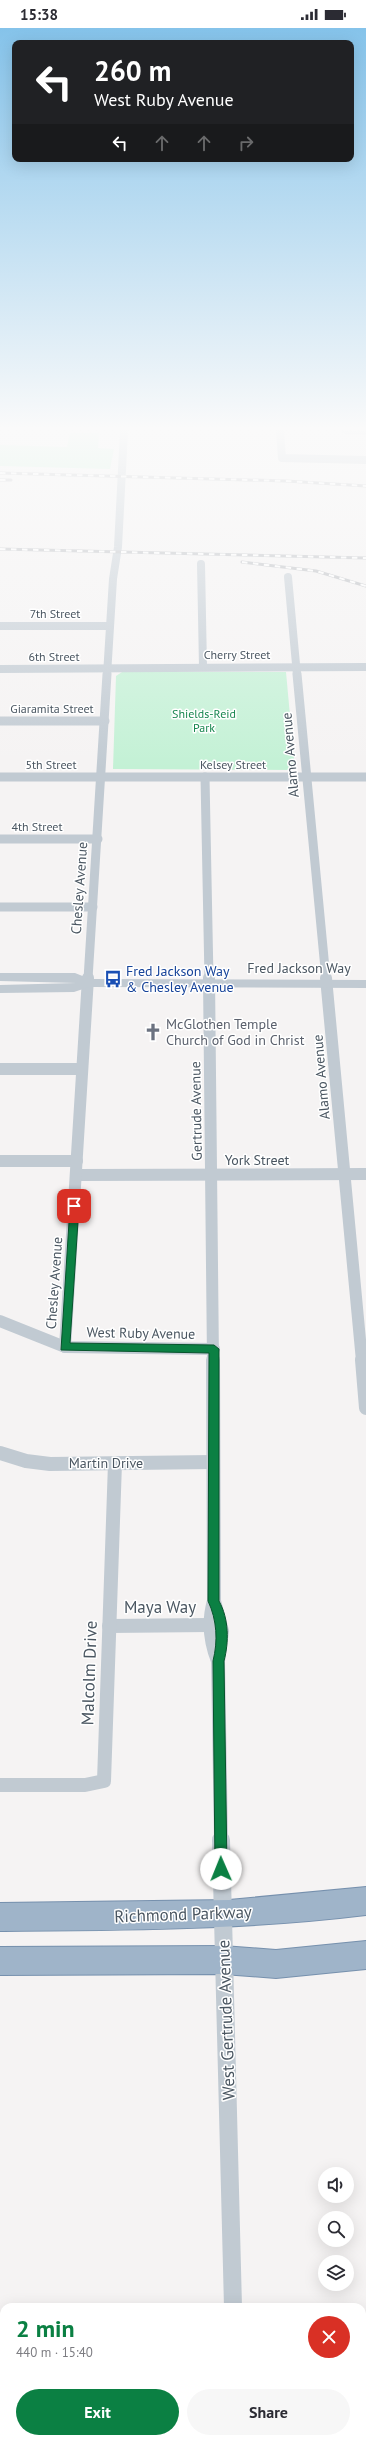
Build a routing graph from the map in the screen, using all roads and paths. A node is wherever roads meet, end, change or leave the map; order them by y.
1 (118, 544) edge
2 (201, 564) dead end
3 (288, 577) dead end
4 (0, 626) edge
5 (110, 626) junction
6 (203, 667) junction
7 (296, 667) junction
8 (366, 667) edge
9 (0, 669) edge
10 (107, 669) junction
11 (0, 721) edge
12 (105, 721) junction
13 (0, 777) edge
14 (101, 777) junction
15 (204, 777) junction
16 (306, 777) junction
17 (366, 777) edge
18 (0, 839) edge
19 (98, 839) junction
20 (0, 907) edge
21 (93, 907) junction
22 (0, 977) edge
23 (88, 983) junction
24 (209, 984) junction
25 (326, 984) junction
26 (366, 984) edge
27 (0, 989) edge
28 (0, 1069) edge
29 (82, 1069) junction
30 (0, 1161) edge
31 (77, 1161) junction
32 (344, 1174) junction
33 (366, 1174) edge
34 (76, 1175) junction
35 (212, 1175) junction
36 (0, 1321) edge
37 (65, 1347) junction
38 (214, 1349) junction
39 (366, 1408) edge
40 (0, 1453) edge
41 (213, 1462) junction
42 (115, 1463) junction
43 (214, 1601) junction
44 (210, 1625) junction
45 (109, 1626) junction
46 (218, 1661) junction
47 (0, 1785) edge
48 (366, 1901) edge
49 (222, 1914) junction
50 (0, 1917) edge
51 (366, 1955) edge
52 (223, 1960) junction
53 (0, 1961) edge
54 (233, 2303) edge

1 - 5 street, Chesley Avenue
2 - 6 street
3 - 7 street, Alamo Avenue
4 - 5 street, 7th Street
5 - 10 street, Chesley Avenue
6 - 7 street, Cherry Street
6 - 10 street, Cherry Street
7 - 8 street, Cherry Street
7 - 16 street, Alamo Avenue
9 - 10 street, 6th Street
10 - 12 street, Chesley Avenue
11 - 12 street, Giaramita Street
12 - 14 street, Chesley Avenue
13 - 14 street, 5th Street
14 - 15 street, Kelsey Street
14 - 19 street, Chesley Avenue
15 - 16 street, Kelsey Street
15 - 24 street, Gertrude Avenue
16 - 17 street, Kelsey Street
16 - 25 street, Alamo Avenue
18 - 19 street, 4th Street
19 - 21 street, Chesley Avenue
20 - 21 street
21 - 23 street, Chesley Avenue
22 - 23 street, Fred Jackson Way
23 - 24 street, Fred Jackson Way
23 - 27 street, Fred Jackson Way
23 - 29 street, Chesley Avenue
24 - 25 street, Fred Jackson Way
24 - 35 street, Gertrude Avenue
25 - 26 street, Fred Jackson Way
25 - 32 street, Alamo Avenue
28 - 29 street
29 - 31 street, Chesley Avenue
30 - 31 street
31 - 34 street, Chesley Avenue
32 - 33 street, York Street
32 - 35 street, York Street
32 - 39 street, Alamo Avenue
34 - 35 street, York Street
34 - 37 street, Chesley Avenue
35 - 38 street, Gertrude Avenue
36 - 37 street, West Ruby Avenue
37 - 38 street, West Ruby Avenue
38 - 41 street, West Gertrude Avenue
40 - 42 street, Martin Drive
41 - 42 street, Martin Drive
41 - 43 street, West Gertrude Avenue
42 - 45 street, Malcolm Drive
43 - 44 street, West Gertrude Avenue
43 - 46 street, West Gertrude Avenue
44 - 45 street, Maya Way
44 - 46 street, West Gertrude Avenue
45 - 47 street, Malcolm Drive
46 - 49 street, West Gertrude Avenue
48 - 49 highway, Richmond Parkway
49 - 50 highway, Richmond Parkway
49 - 52 street, West Gertrude Avenue
51 - 52 highway
52 - 53 highway
52 - 54 street, West Gertrude Avenue

